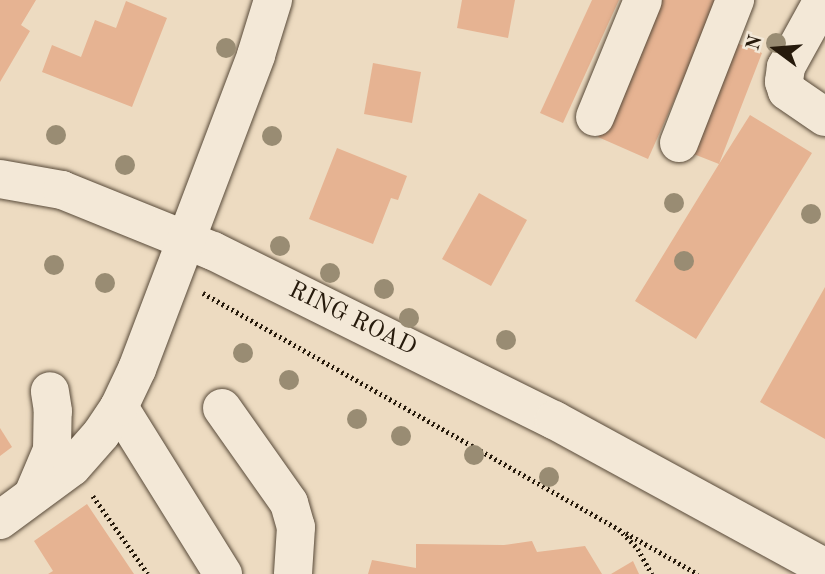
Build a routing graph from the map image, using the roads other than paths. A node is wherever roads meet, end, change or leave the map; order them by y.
1 (273, 0) edge
2 (643, 0) edge
3 (734, 0) edge
4 (822, 0) edge
5 (595, 117) dead end
6 (825, 117) edge
7 (679, 144) dead end
8 (0, 179) edge
9 (184, 238) junction
10 (50, 391) dead end
11 (119, 407) junction
12 (222, 408) dead end
13 (32, 497) junction
14 (0, 520) edge
15 (825, 568) edge
16 (223, 574) edge
17 (293, 574) edge

1 - 9 street
2 - 5 street
3 - 7 street
4 - 6 street
8 - 9 street, RING ROAD
9 - 11 street
9 - 15 street, RING ROAD
10 - 13 street
11 - 13 street
11 - 16 street
12 - 17 street
13 - 14 street

